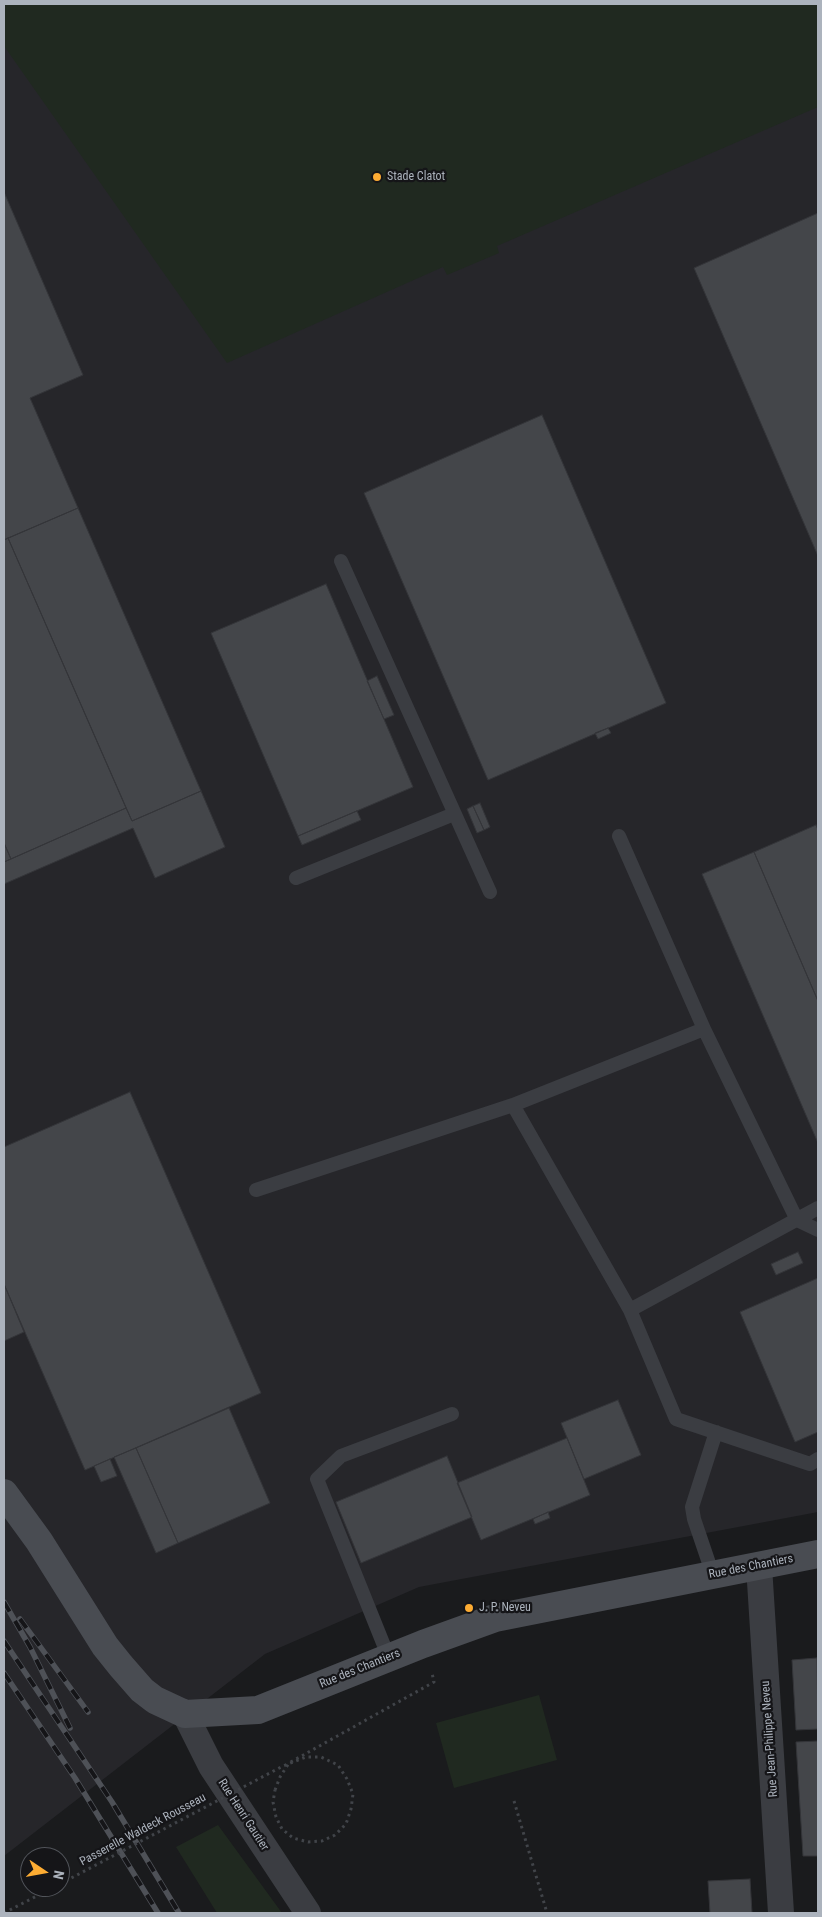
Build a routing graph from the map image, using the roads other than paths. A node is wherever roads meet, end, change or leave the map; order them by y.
1 (341, 561) dead end
2 (454, 814) junction
3 (619, 836) dead end
4 (296, 878) dead end
5 (490, 892) dead end
6 (704, 1029) junction
7 (513, 1106) junction
8 (256, 1190) dead end
9 (818, 1208) edge
10 (797, 1220) junction
11 (818, 1230) edge
12 (630, 1310) junction
13 (452, 1414) dead end
14 (716, 1432) junction
15 (818, 1459) edge
16 (4, 1493) edge
17 (818, 1554) edge
18 (759, 1566) junction
19 (713, 1575) junction
20 (389, 1658) junction
21 (185, 1714) junction
22 (308, 1913) edge
23 (781, 1913) edge

1 - 2 lane
2 - 4 lane
2 - 5 lane
3 - 6 lane
6 - 7 lane
6 - 10 lane
7 - 8 lane
7 - 12 lane
9 - 10 lane
10 - 11 lane
10 - 12 lane
12 - 14 lane
13 - 20 lane
14 - 15 lane
14 - 19 lane
16 - 21 street, Rue des Chantiers
17 - 18 street, Rue des Chantiers
18 - 19 street, Rue des Chantiers
18 - 23 street, Rue Jean-Philippe Neveu
19 - 20 street, Rue des Chantiers
20 - 21 street, Rue des Chantiers
21 - 22 street, Rue Henri Gautier

